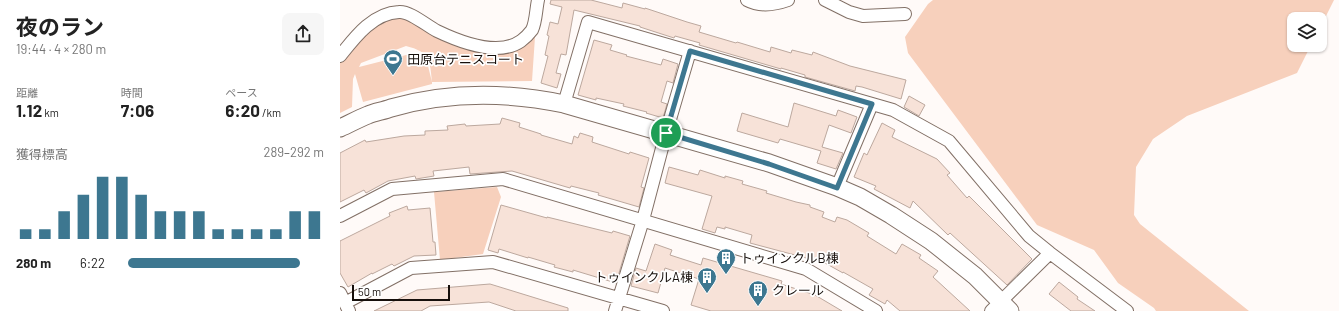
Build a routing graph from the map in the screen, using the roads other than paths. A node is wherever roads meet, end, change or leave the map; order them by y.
1 (538, 0) edge
2 (747, 0) edge
3 (788, 0) edge
4 (825, 0) edge
5 (905, 14) dead end
6 (690, 51) junction
7 (340, 56) edge
8 (564, 104) junction
9 (872, 104) junction
10 (340, 128) edge
11 (666, 133) junction
12 (837, 188) junction
13 (340, 216) edge
14 (643, 220) junction
15 (1050, 254) junction
16 (619, 298) junction
17 (345, 302) edge
18 (1001, 308) edge
19 (615, 311) edge
20 (664, 311) edge
21 (876, 311) edge
22 (1128, 311) edge

1 - 7 street
2 - 3 street
4 - 5 street
6 - 8 street
6 - 9 street
6 - 11 street
8 - 10 street
8 - 11 street
9 - 12 street
9 - 15 street
11 - 12 street
11 - 14 street
12 - 18 street
13 - 14 street
14 - 16 street
14 - 21 street
15 - 18 street
15 - 22 street
16 - 17 street
16 - 19 street
16 - 20 street

